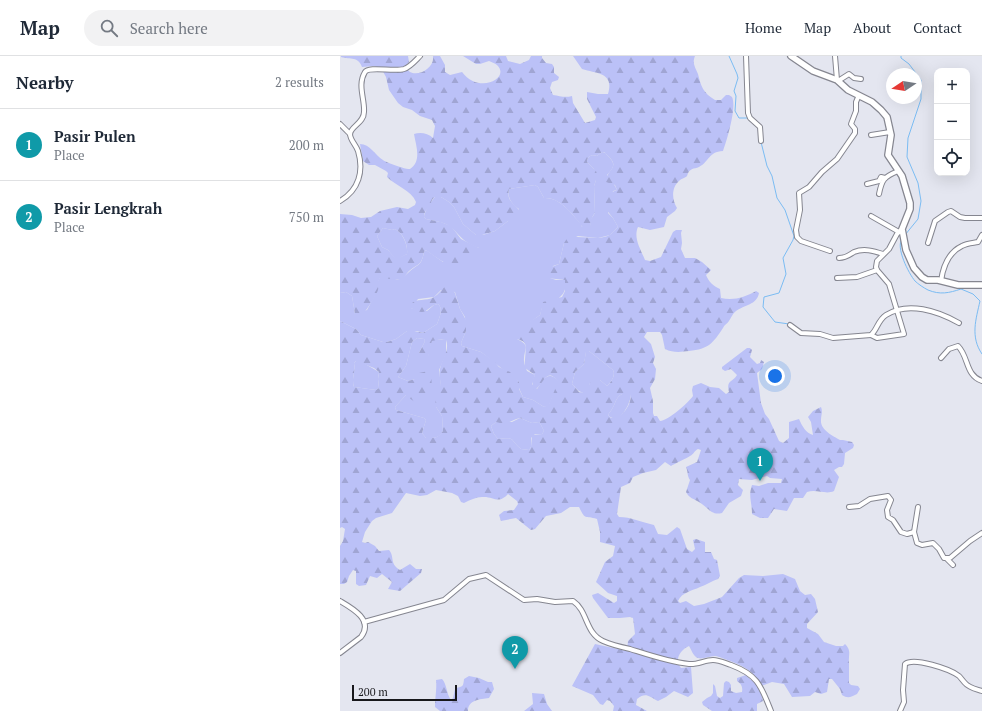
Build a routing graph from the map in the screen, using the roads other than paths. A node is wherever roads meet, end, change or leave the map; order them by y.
1 (420, 56) edge
2 (746, 56) edge
3 (791, 56) edge
4 (835, 56) edge
5 (861, 79) dead end
6 (838, 81) junction
7 (859, 95) junction
8 (340, 124) edge
9 (890, 132) junction
10 (350, 134) junction
11 (871, 136) dead end
12 (761, 141) dead end
13 (898, 171) junction
14 (885, 178) junction
15 (867, 184) dead end
16 (880, 194) dead end
17 (340, 200) edge
18 (871, 216) dead end
19 (982, 218) edge
20 (901, 231) junction
21 (982, 235) edge
22 (928, 244) dead end
23 (830, 251) dead end
24 (883, 254) junction
25 (839, 258) dead end
26 (877, 270) junction
27 (837, 278) dead end
28 (941, 280) junction
29 (982, 285) edge
30 (897, 310) junction
31 (959, 323) dead end
32 (790, 325) dead end
33 (871, 335) junction
34 (941, 358) dead end
35 (982, 381) edge
36 (918, 506) dead end
37 (849, 507) dead end
38 (914, 532) junction
39 (982, 533) edge
40 (947, 559) junction
41 (954, 566) dead end
42 (340, 601) edge
43 (364, 622) junction
44 (340, 653) edge
45 (982, 691) edge
46 (771, 711) edge
47 (900, 711) edge

1 - 10 street
2 - 12 street
3 - 6 street
4 - 6 street
5 - 6 street
6 - 7 street
7 - 9 street
7 - 23 street
8 - 10 street
9 - 11 street
9 - 13 street
10 - 17 street
13 - 14 street
13 - 20 street
14 - 15 street
14 - 16 street
18 - 20 street
19 - 22 street
20 - 24 street
20 - 28 street
21 - 28 street
24 - 25 street
24 - 26 street
26 - 27 street
26 - 30 street
28 - 29 street
30 - 31 street
30 - 33 street
30 - 33 street
32 - 33 street
34 - 35 street
36 - 38 street
37 - 38 street
38 - 40 street
39 - 40 street
40 - 41 street
42 - 43 street
43 - 44 street
43 - 46 street
45 - 47 street

